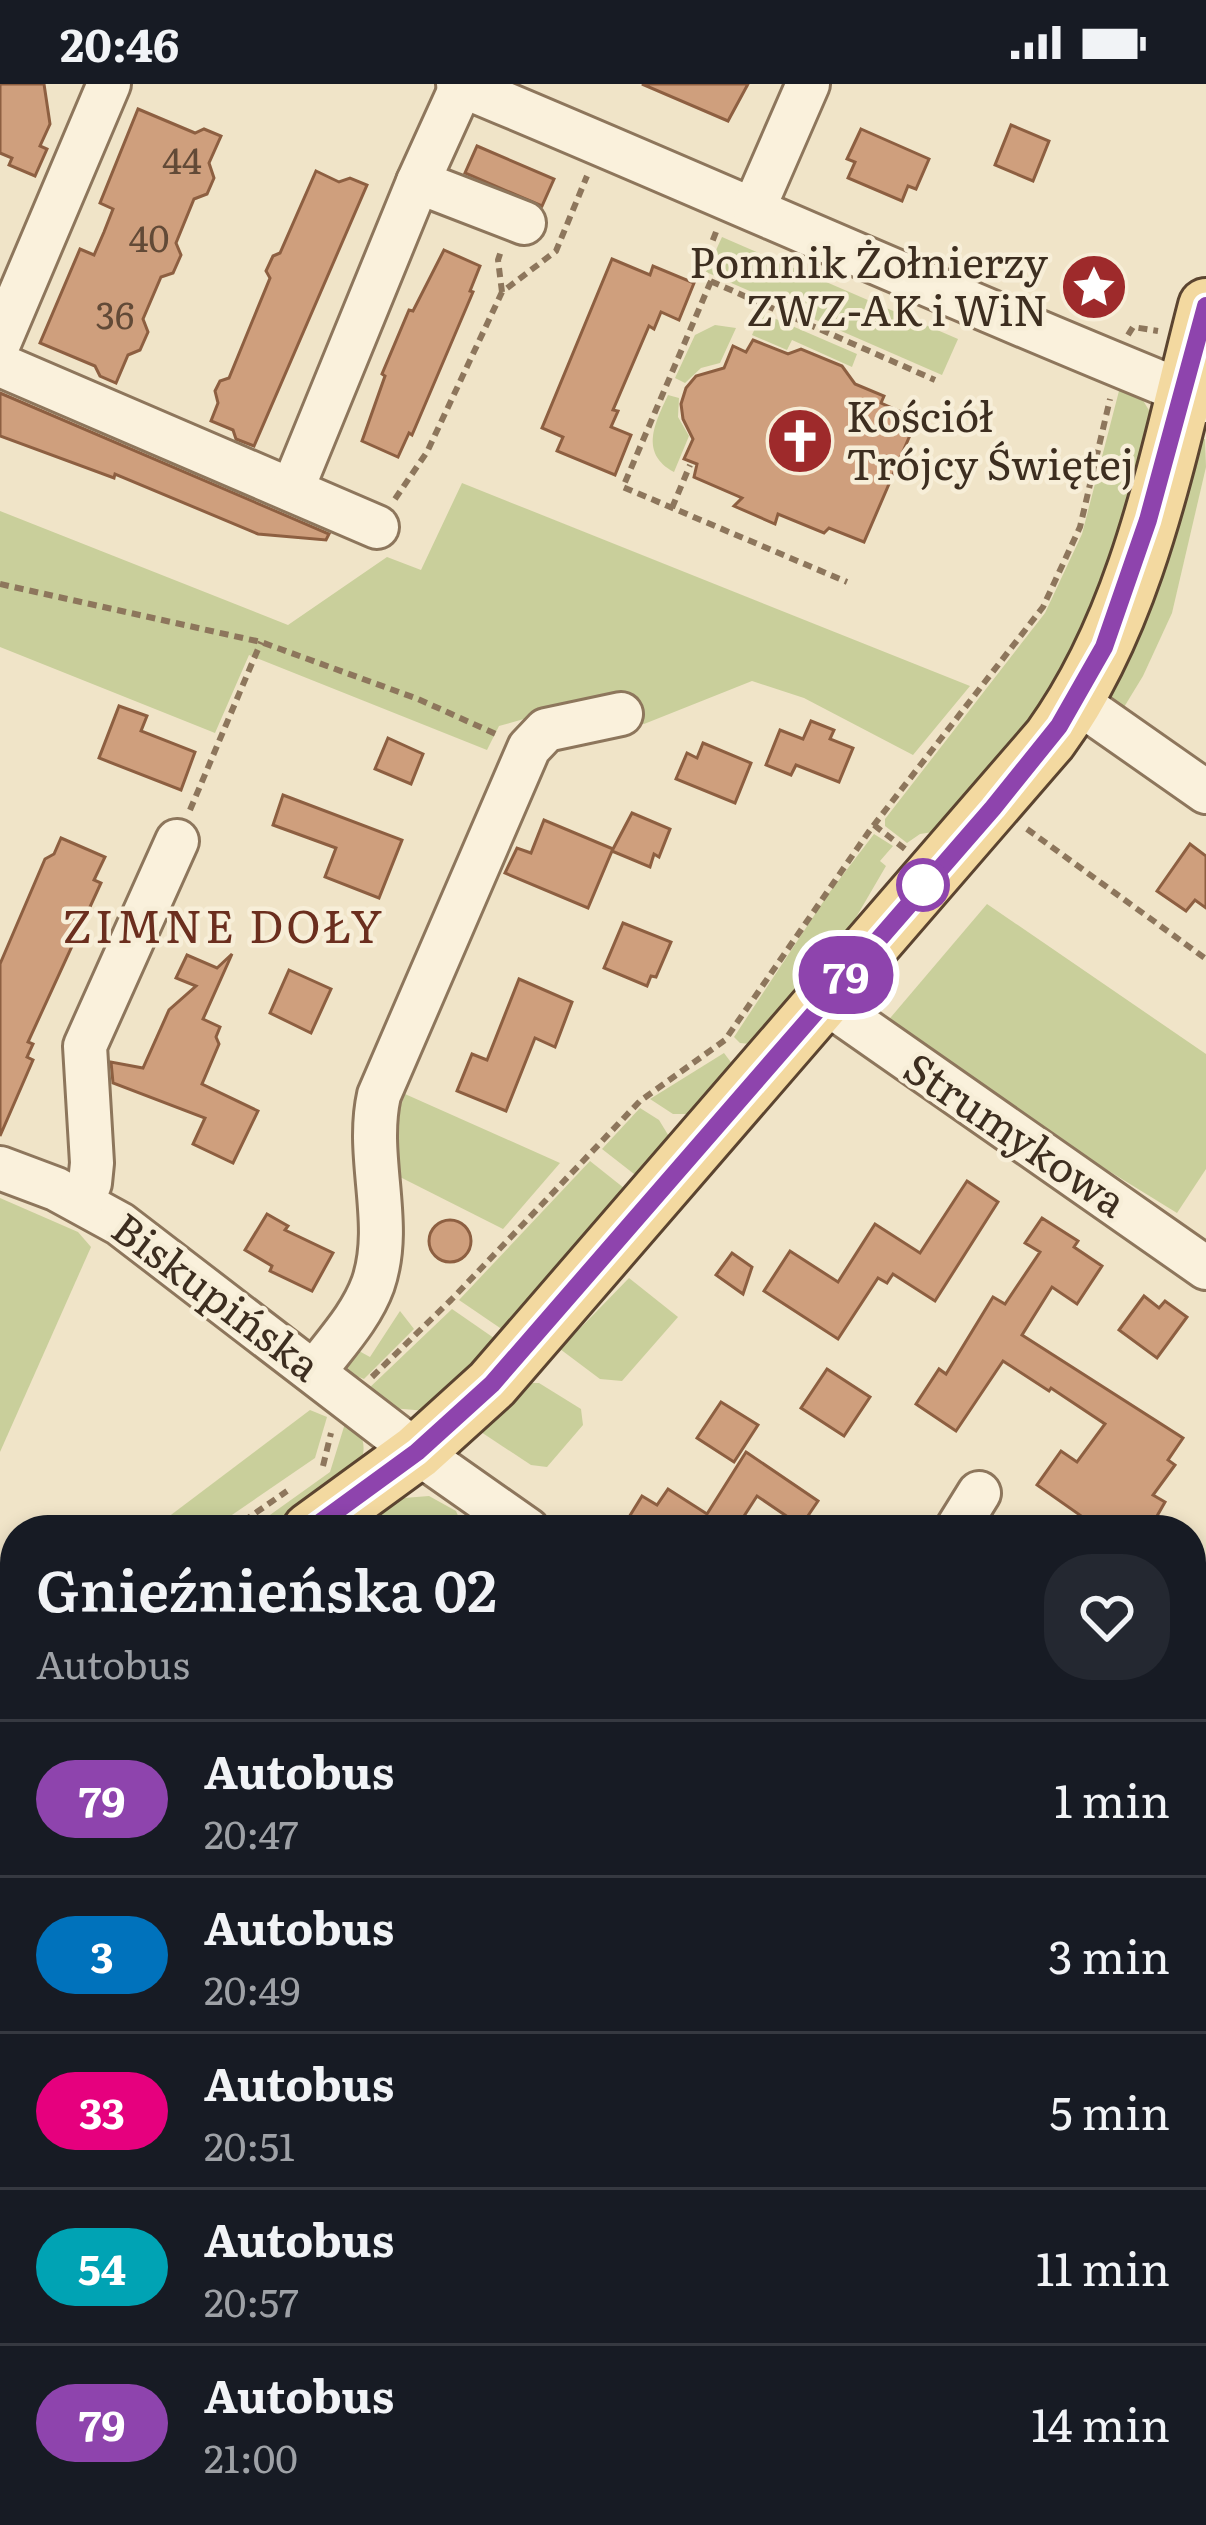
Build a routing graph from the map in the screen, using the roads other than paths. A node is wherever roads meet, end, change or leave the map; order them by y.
1 (110, 84) edge
2 (808, 84) edge
3 (460, 85) edge
4 (418, 182) junction
5 (738, 213) junction
6 (524, 223) dead end
7 (1202, 322) edge
8 (0, 341) edge
9 (0, 365) edge
10 (1195, 397) edge
11 (292, 490) junction
12 (376, 526) road end
13 (1076, 700) junction
14 (621, 714) dead end
15 (1206, 792) edge
16 (177, 841) road end
17 (824, 1001) junction
18 (0, 1168) edge
19 (82, 1202) junction
20 (1206, 1268) edge
21 (315, 1371) junction
22 (417, 1452) junction
23 (979, 1493) dead end
24 (301, 1500) edge
25 (498, 1515) edge
26 (965, 1515) edge

1 - 8 street
2 - 5 street
3 - 4 street
3 - 5 street
4 - 6 street
4 - 11 street
5 - 10 street
7 - 10 main road
9 - 11 street
10 - 13 main road
11 - 12 street
13 - 15 street
13 - 17 main road
14 - 21 street
16 - 19 street
17 - 20 street, Strumykowa
17 - 22 main road
18 - 19 street, Biskupińska
19 - 21 street, Biskupińska
21 - 22 street, Biskupińska
22 - 24 main road
22 - 25 street, Biskupińska
23 - 26 street

